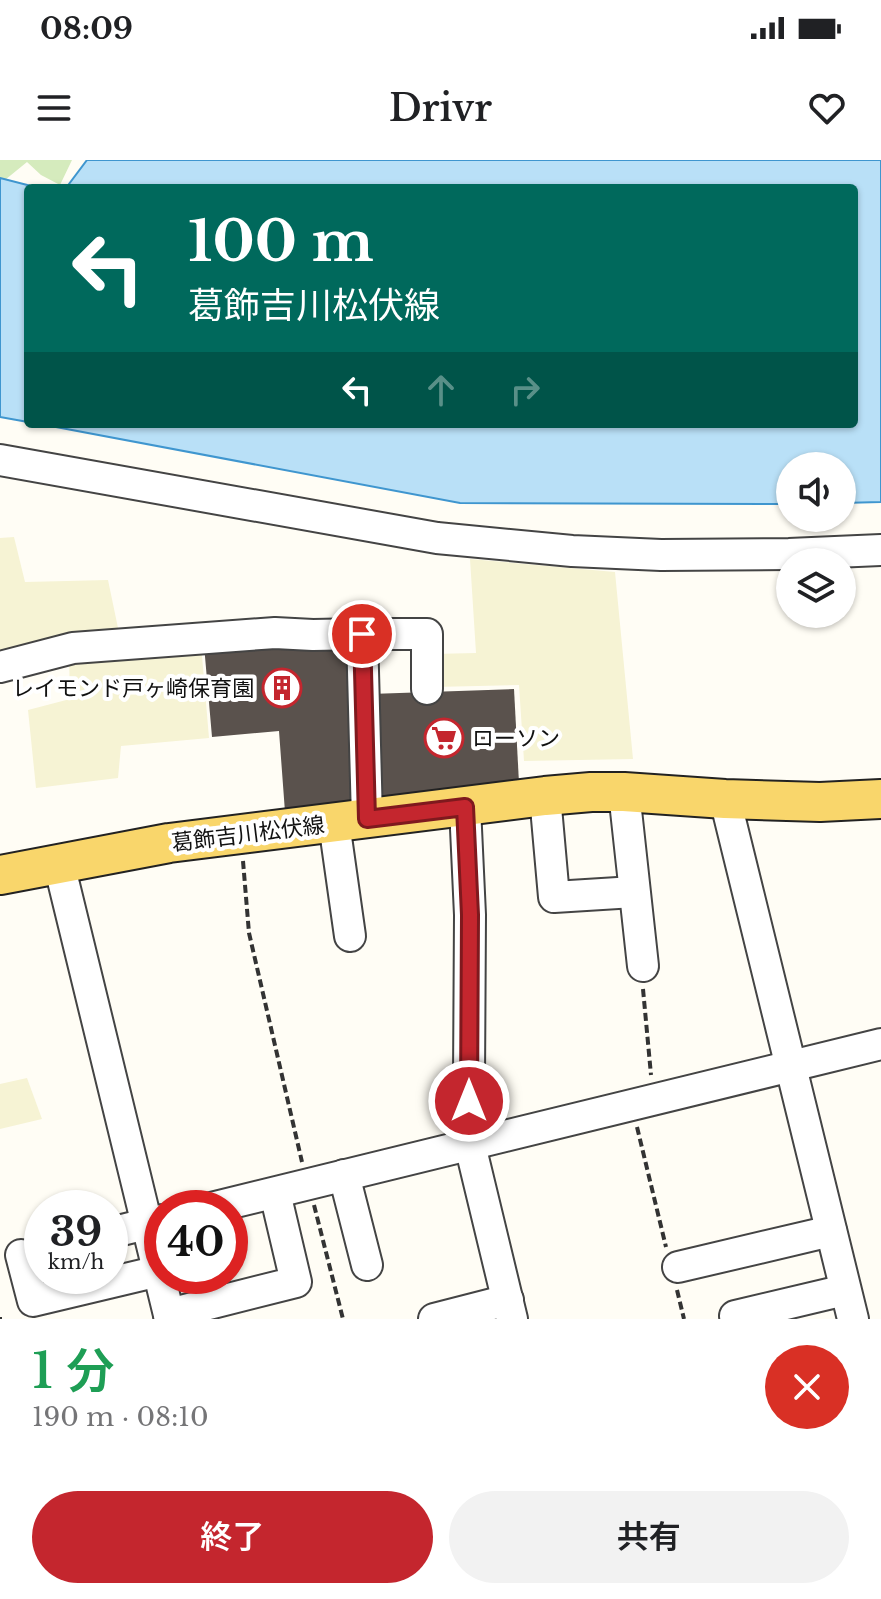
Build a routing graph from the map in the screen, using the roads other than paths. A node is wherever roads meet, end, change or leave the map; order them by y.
1 (0, 460) edge
2 (881, 550) edge
3 (362, 634) junction
4 (0, 667) edge
5 (427, 689) dead end
6 (624, 792) junction
7 (545, 796) junction
8 (725, 799) junction
9 (881, 799) edge
10 (465, 807) junction
11 (351, 821) junction
12 (59, 864) junction
13 (0, 875) edge
14 (634, 892) junction
15 (350, 936) dead end
16 (643, 966) road end
17 (881, 1044) edge
18 (790, 1066) junction
19 (470, 1145) junction
20 (344, 1175) junction
21 (146, 1190) edge
22 (275, 1193) junction
23 (248, 1199) edge
24 (831, 1231) junction
25 (21, 1255) edge
26 (367, 1265) dead end
27 (674, 1268) road end
28 (144, 1275) edge
29 (845, 1290) junction
30 (164, 1294) edge
31 (510, 1310) edge
32 (735, 1316) dead end
33 (170, 1317) edge
34 (434, 1319) edge
35 (853, 1319) edge

1 - 2 street
3 - 4 street
3 - 5 street
3 - 11 street
6 - 7 main road, 葛飾吉川松伏線
6 - 8 main road, 葛飾吉川松伏線
6 - 14 street
7 - 10 main road, 葛飾吉川松伏線
7 - 14 street
8 - 9 main road, 葛飾吉川松伏線
8 - 18 street
10 - 11 main road, 葛飾吉川松伏線
10 - 19 street
11 - 12 main road, 葛飾吉川松伏線
11 - 15 street
12 - 13 main road, 葛飾吉川松伏線
12 - 21 street
14 - 16 street
17 - 18 street
18 - 19 street
18 - 24 street
19 - 20 street
19 - 31 street
20 - 22 street
20 - 26 street
22 - 23 street
22 - 33 street
24 - 27 street
24 - 29 street
25 - 28 street
29 - 32 street
29 - 35 street
30 - 33 street
31 - 34 street

